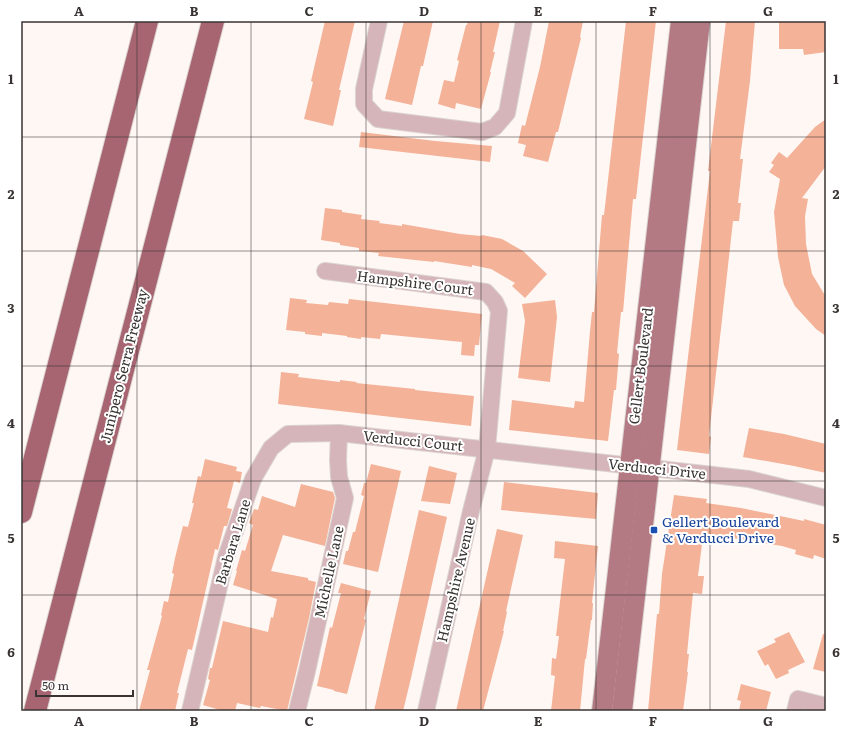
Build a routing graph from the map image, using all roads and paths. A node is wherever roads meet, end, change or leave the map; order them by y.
1 (148, 21) edge
2 (213, 21) edge
3 (379, 21) edge
4 (524, 21) edge
5 (681, 21) edge
6 (700, 21) edge
7 (325, 271) dead end
8 (340, 433) junction
9 (487, 449) junction
10 (639, 467) junction
11 (826, 498) edge
12 (21, 512) edge
13 (826, 706) edge
14 (35, 711) edge
15 (190, 711) edge
16 (297, 711) edge
17 (426, 711) edge
18 (602, 711) edge
19 (622, 711) edge
20 (795, 711) edge

1 - 12 highway
2 - 14 highway, Junipero Serra Freeway
3 - 4 street
5 - 10 main road, Gellert Boulevard
6 - 10 main road, Gellert Boulevard
7 - 9 street, Hampshire Court
8 - 9 street, Verducci Court
8 - 15 street, Barbara Lane
8 - 16 street, Michelle Lane
9 - 10 street, Verducci Drive
9 - 17 street, Hampshire Avenue
10 - 11 street, Verducci Drive
10 - 18 main road, Gellert Boulevard
10 - 19 main road, Gellert Boulevard
13 - 20 street

